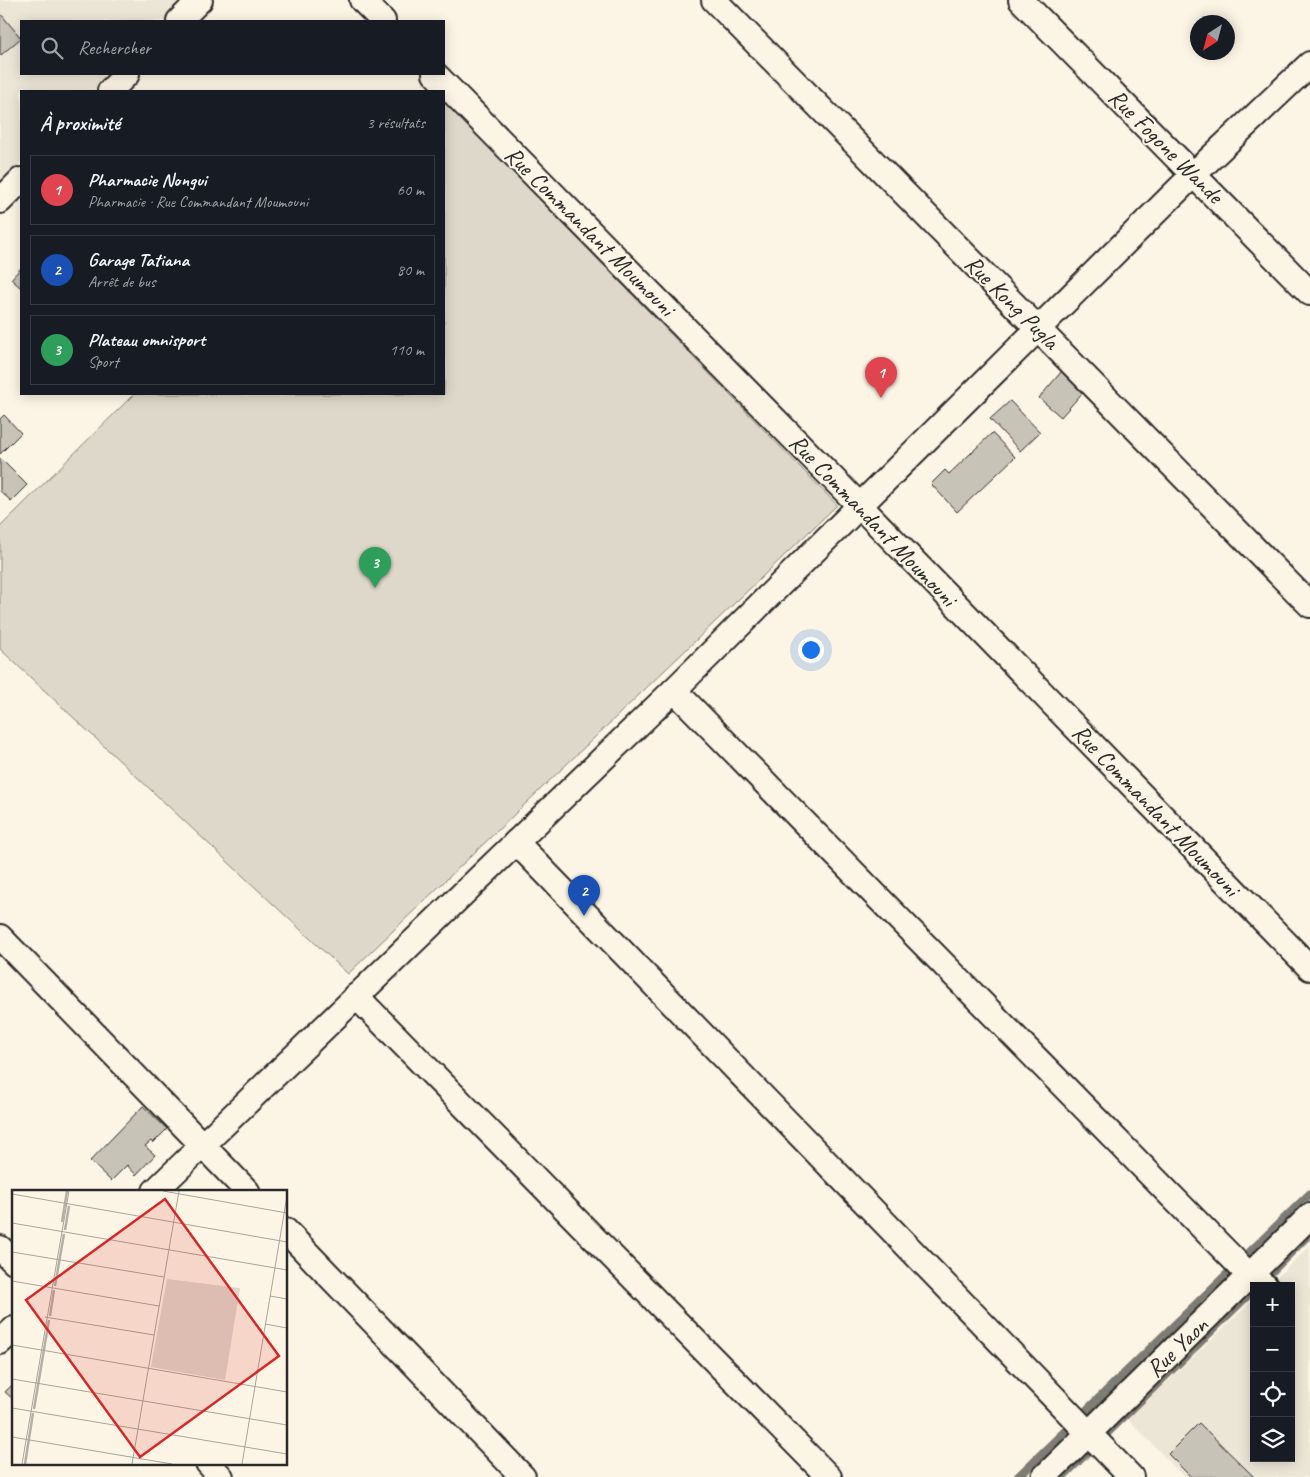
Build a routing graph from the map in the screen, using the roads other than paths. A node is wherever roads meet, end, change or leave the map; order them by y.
1 (200, 0) edge
2 (362, 0) edge
3 (714, 0) edge
4 (1021, 0) edge
5 (180, 20) edge
6 (382, 20) edge
7 (1310, 64) edge
8 (126, 75) edge
9 (436, 75) edge
10 (111, 90) edge
11 (1194, 174) junction
12 (20, 181) edge
13 (0, 201) edge
14 (1310, 292) edge
15 (1039, 329) junction
16 (860, 506) junction
17 (1310, 605) edge
18 (674, 690) junction
19 (516, 842) junction
20 (0, 937) edge
21 (1310, 968) edge
22 (356, 996) junction
23 (202, 1144) junction
24 (155, 1190) edge
25 (246, 1190) edge
26 (1310, 1216) edge
27 (288, 1233) edge
28 (0, 1248) edge
29 (12, 1260) edge
30 (1257, 1281) edge
31 (12, 1331) edge
32 (0, 1342) edge
33 (1088, 1434) junction
34 (209, 1464) edge
35 (221, 1477) edge
36 (523, 1477) edge
37 (829, 1477) edge
38 (1044, 1477) edge
39 (1131, 1477) edge

1 - 5 street
2 - 6 street
3 - 15 street, Rue Kong Pugla
4 - 11 street, Rue Fogone Wande
7 - 11 street
8 - 10 street
9 - 16 street, Rue Commandant Moumouni
11 - 14 street, Rue Fogone Wande
11 - 15 street
12 - 13 street
15 - 16 street
15 - 17 street, Rue Kong Pugla
16 - 18 street
16 - 21 street, Rue Commandant Moumouni
18 - 19 street
18 - 30 street
19 - 22 street
19 - 33 street
20 - 23 street
22 - 23 street
22 - 37 street
23 - 24 street
23 - 25 street
26 - 30 street, Rue Yaon
27 - 36 street
28 - 29 street
30 - 33 street, Rue Yaon
31 - 32 street
33 - 38 street, Rue Yaon
33 - 39 street
34 - 35 street

